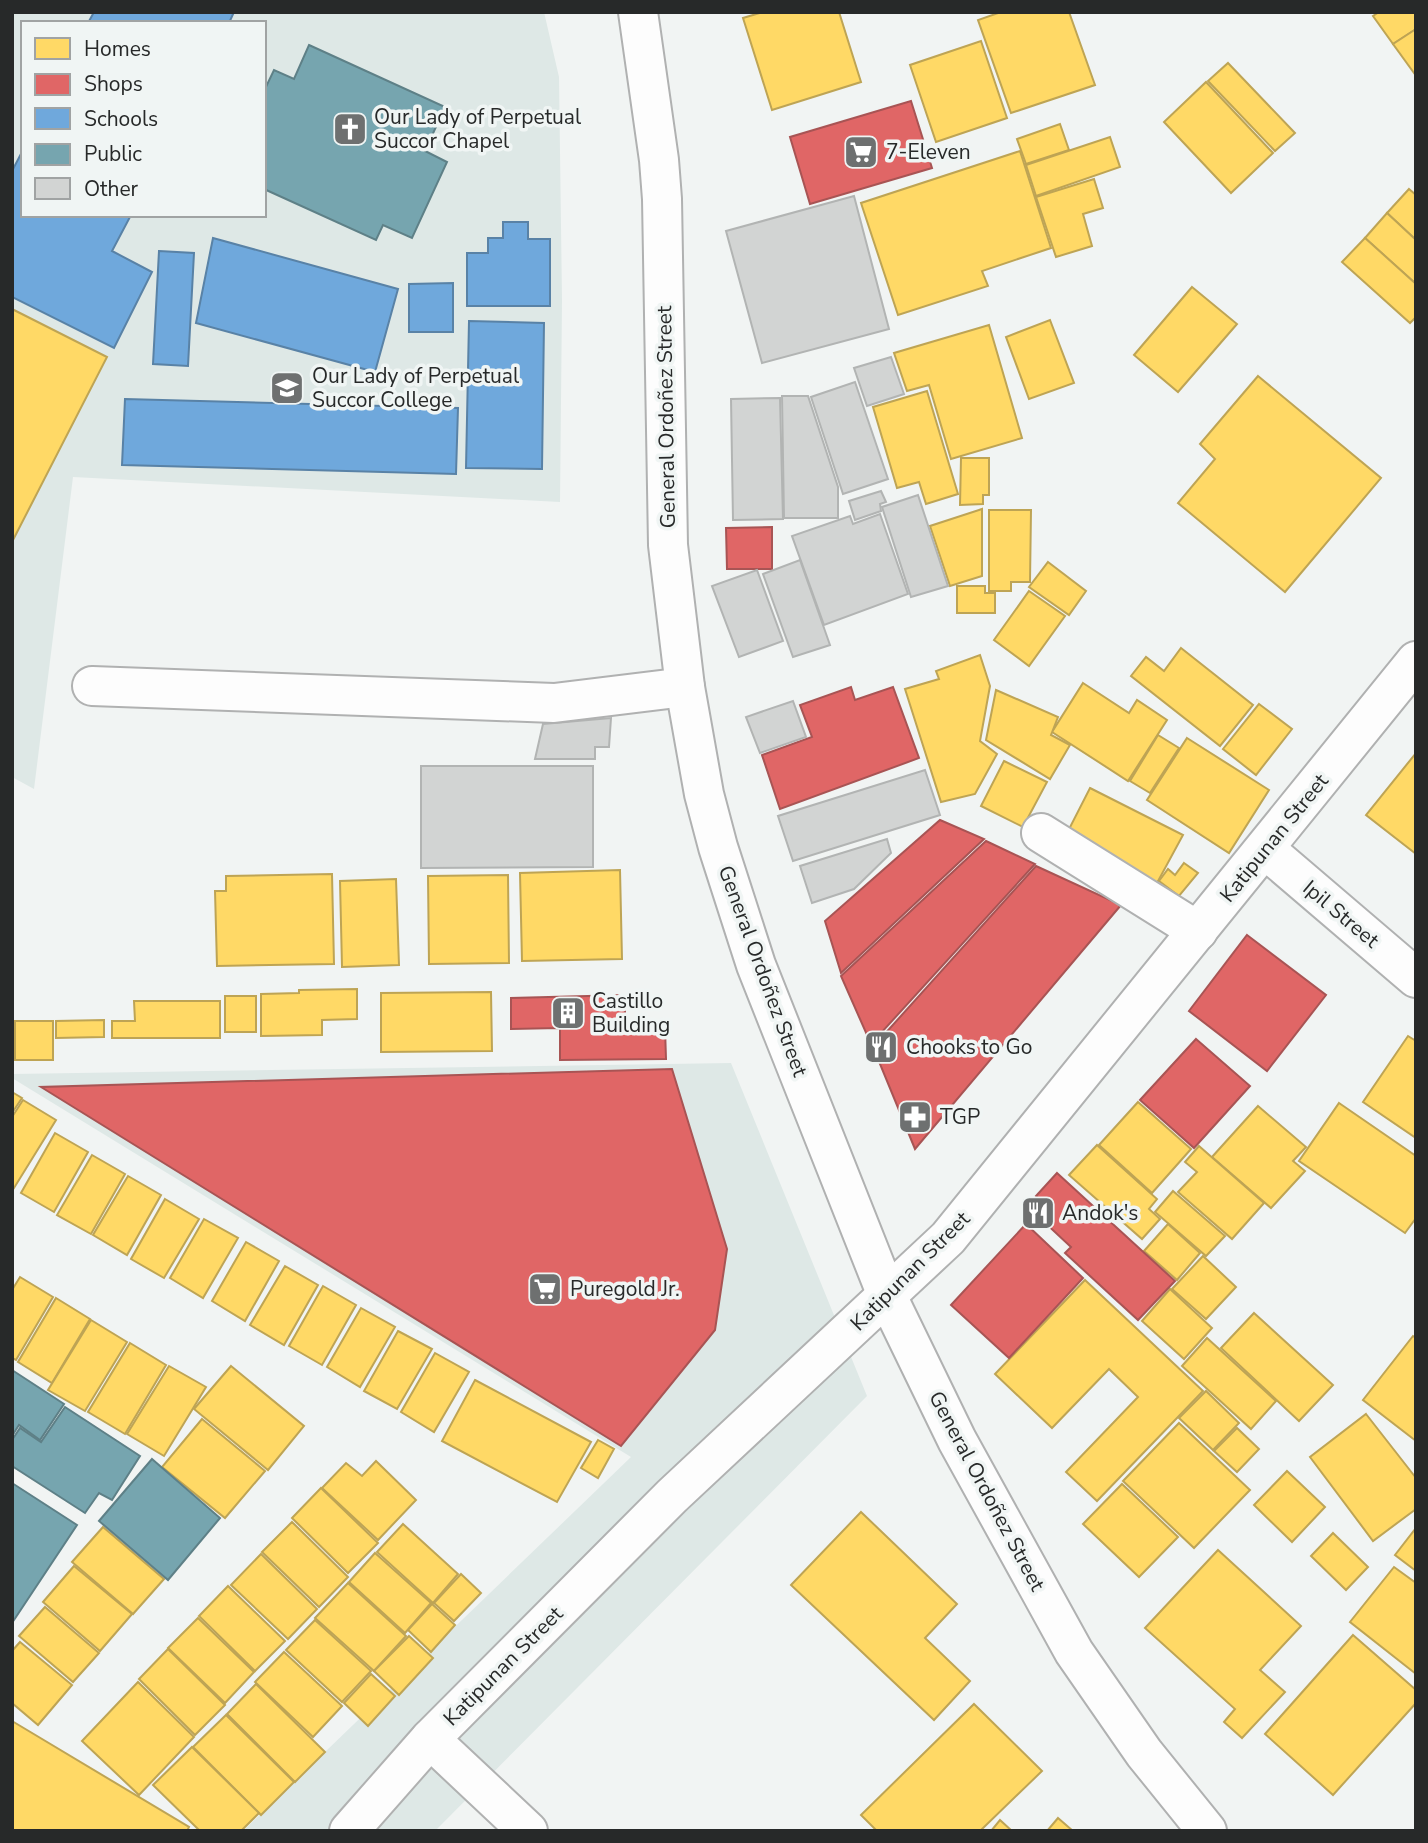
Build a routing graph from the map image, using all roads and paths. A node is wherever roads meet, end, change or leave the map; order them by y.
1 (638, 12) edge
2 (1416, 661) edge
3 (92, 686) dead end
4 (685, 687) junction
5 (1041, 833) dead end
6 (1265, 849) junction
7 (1198, 931) junction
8 (1416, 978) edge
9 (888, 1297) junction
10 (430, 1739) junction
11 (349, 1831) edge
12 (528, 1831) edge
13 (1207, 1831) edge

1 - 4 street, General Ordoñez Street
2 - 6 street, Katipunan Street
3 - 4 street
4 - 9 street, General Ordoñez Street
5 - 7 street
6 - 7 street, Katipunan Street
6 - 8 street, Ipil Street
7 - 9 street, Katipunan Street
9 - 10 street, Katipunan Street
9 - 13 street, General Ordoñez Street
10 - 11 street, Katipunan Street
10 - 12 street

